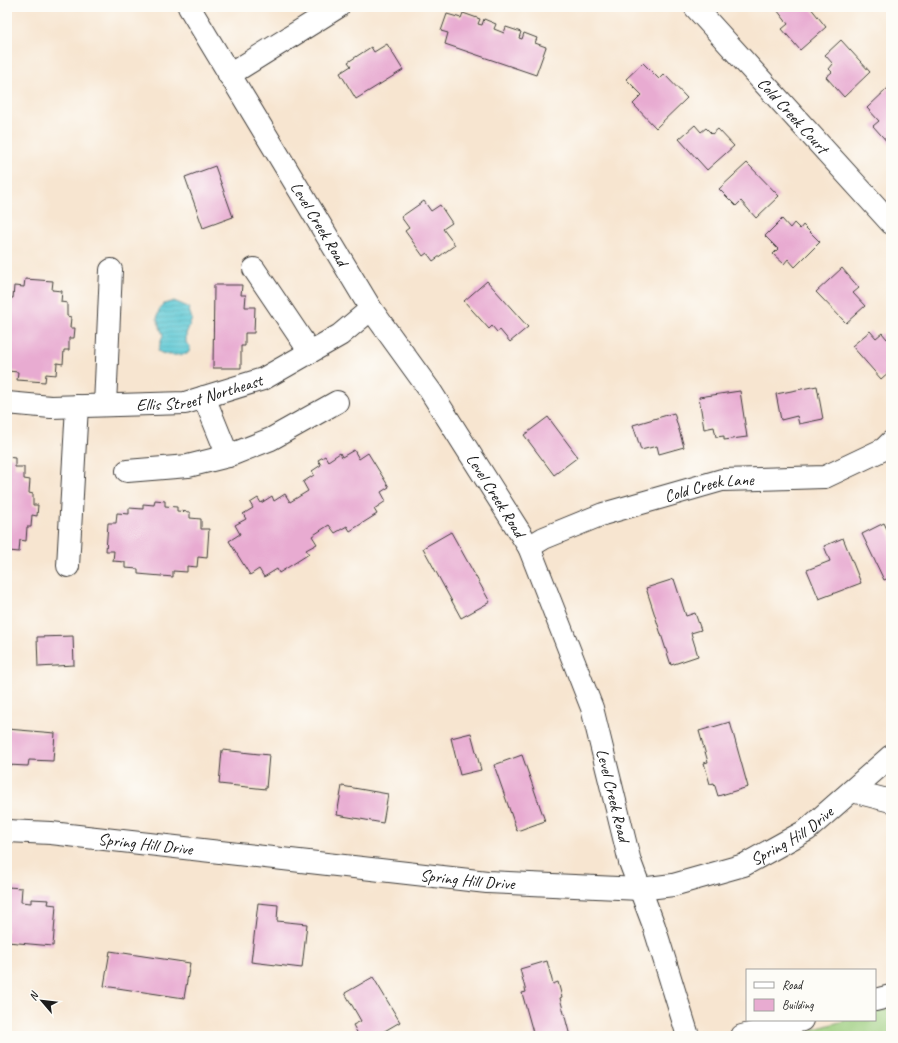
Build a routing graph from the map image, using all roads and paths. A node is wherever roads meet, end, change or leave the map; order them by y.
1 (189, 7) edge
2 (338, 7) edge
3 (695, 7) edge
4 (229, 75) junction
5 (891, 223) edge
6 (254, 269) dead end
7 (111, 270) dead end
8 (371, 309) junction
9 (310, 352) junction
10 (204, 397) junction
11 (337, 402) dead end
12 (7, 403) edge
13 (105, 405) junction
14 (77, 406) junction
15 (891, 442) edge
16 (228, 456) junction
17 (127, 471) dead end
18 (529, 547) junction
19 (68, 566) dead end
20 (891, 756) edge
21 (852, 791) junction
22 (891, 801) edge
23 (7, 831) edge
24 (640, 889) junction
25 (891, 996) edge
26 (876, 1000) edge
27 (798, 1021) edge
28 (688, 1036) edge
29 (742, 1036) edge

1 - 4 street, Level Creek Road
2 - 4 street
3 - 5 street, Cold Creek Court
4 - 8 street, Level Creek Road
6 - 9 street
7 - 13 street
8 - 9 street, Ellis Street Northeast
8 - 18 street, Level Creek Road
9 - 10 street, Ellis Street Northeast
10 - 13 street, Ellis Street Northeast
10 - 16 street
11 - 16 street
12 - 14 street, Ellis Street Northeast
13 - 14 street, Ellis Street Northeast
14 - 19 street
15 - 18 street, Cold Creek Lane
16 - 17 street
18 - 24 street, Level Creek Road
20 - 21 street, Spring Hill Drive
21 - 22 street
21 - 24 street, Spring Hill Drive
23 - 24 street, Spring Hill Drive
24 - 28 street, Level Creek Road
25 - 26 street
27 - 29 street

